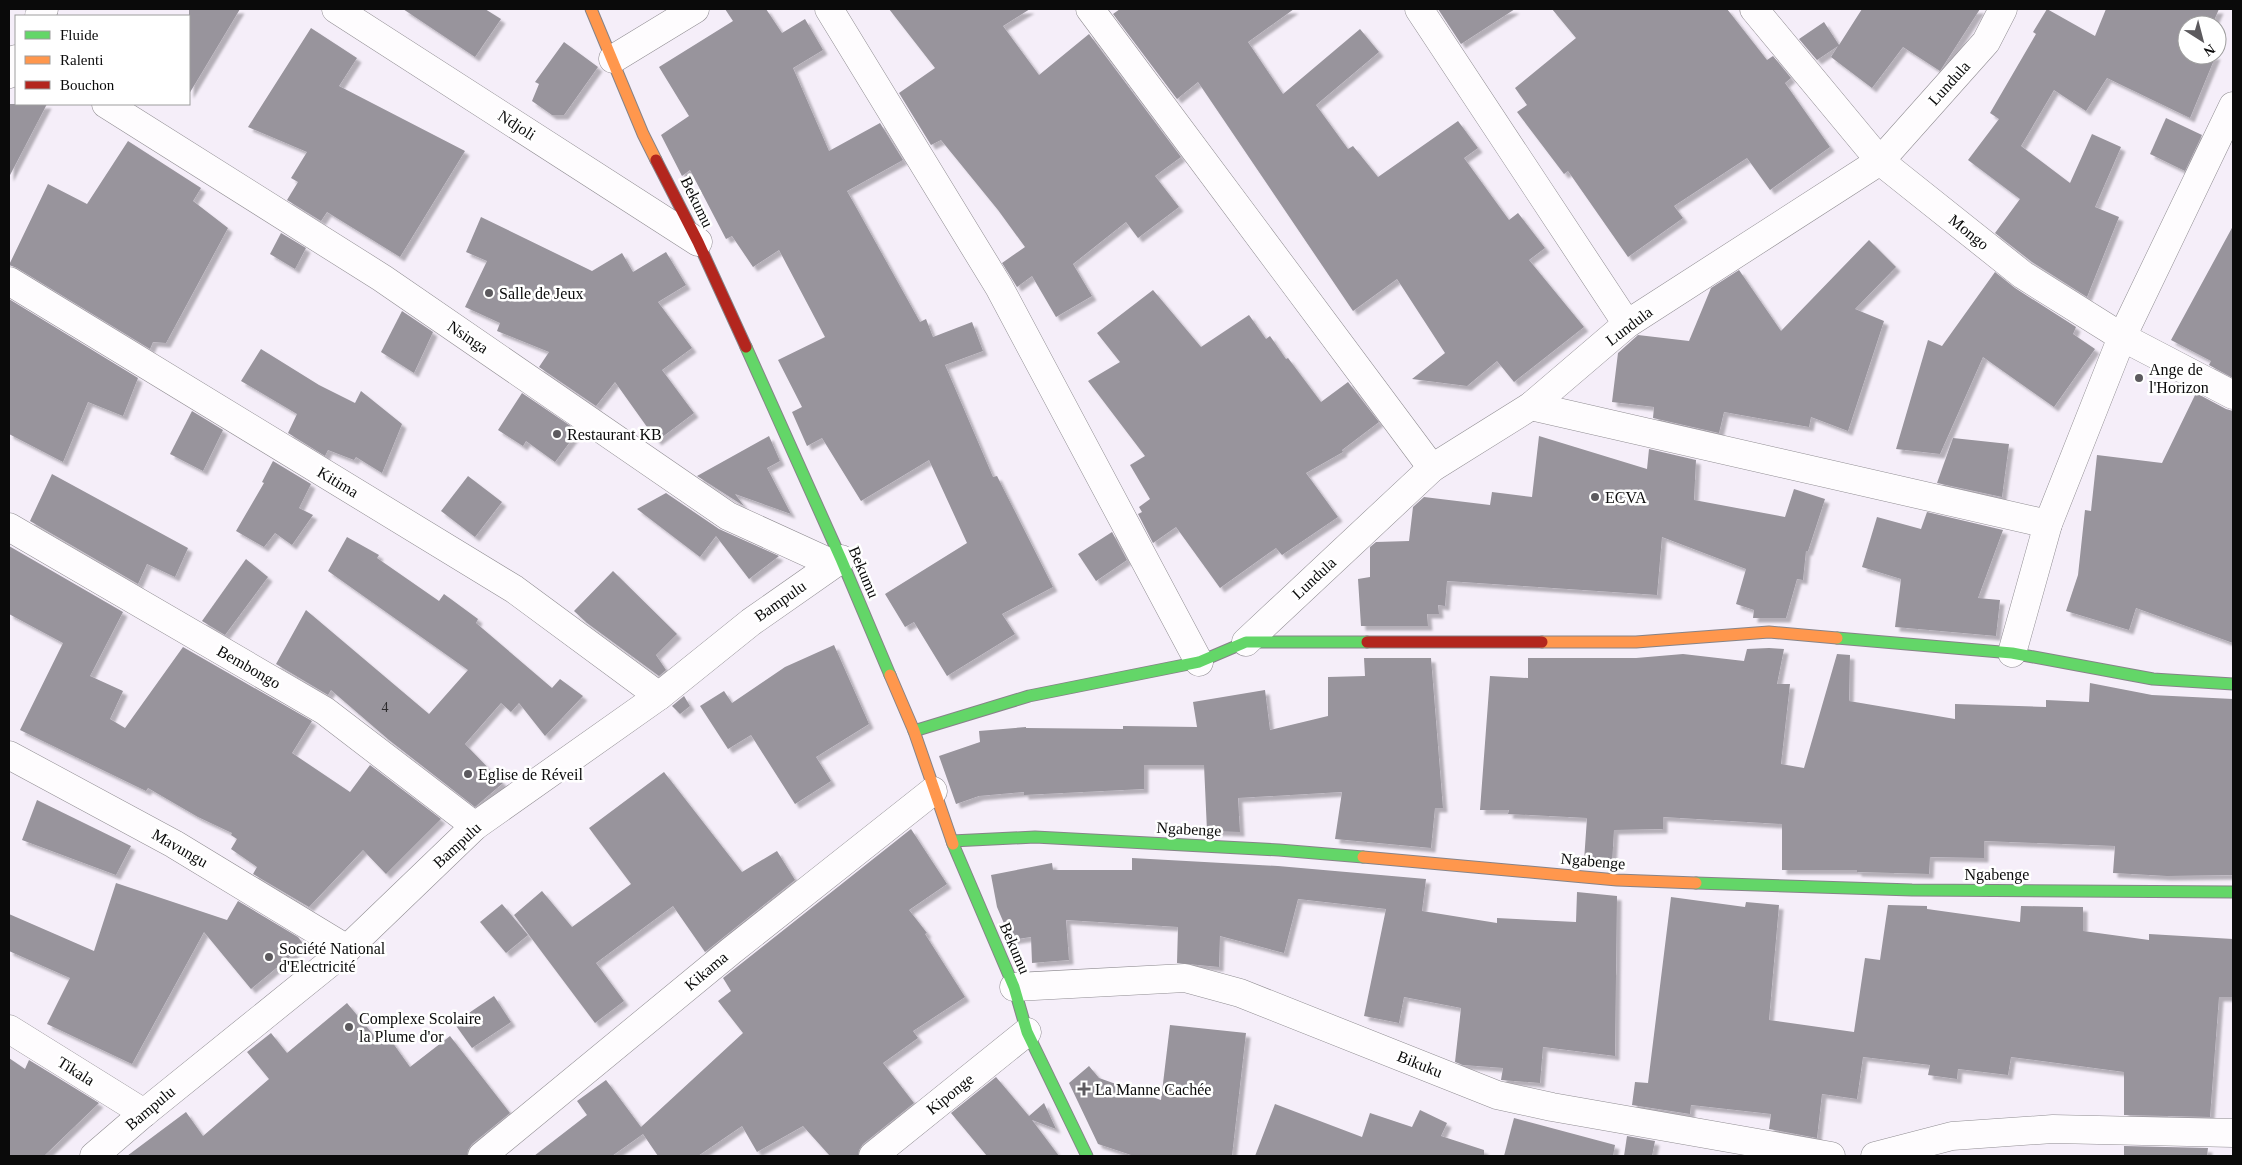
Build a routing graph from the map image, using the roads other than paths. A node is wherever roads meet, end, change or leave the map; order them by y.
1 (336, 9) edge
2 (591, 9) edge
3 (695, 9) edge
4 (829, 9) edge
5 (1090, 9) edge
6 (1419, 9) edge
7 (1754, 9) edge
8 (2004, 9) edge
9 (614, 59) junction
10 (15, 61) edge
11 (9, 74) edge
12 (108, 105) edge
13 (2233, 106) edge
14 (1880, 161) junction
15 (698, 242) junction
16 (9, 281) edge
17 (1627, 324) junction
18 (2122, 337) junction
19 (2233, 395) edge
20 (1532, 406) junction
21 (1432, 468) junction
22 (2048, 524) junction
23 (9, 527) edge
24 (837, 562) junction
25 (1246, 642) junction
26 (2012, 653) junction
27 (1199, 662) junction
28 (2233, 684) edge
29 (659, 696) junction
30 (914, 731) junction
31 (9, 755) edge
32 (934, 791) junction
33 (475, 826) junction
34 (952, 841) junction
35 (2233, 892) edge
36 (347, 949) junction
37 (1014, 987) junction
38 (9, 1029) edge
39 (1027, 1032) junction
40 (144, 1113) junction
41 (2233, 1133) edge
42 (94, 1156) edge
43 (482, 1156) edge
44 (873, 1156) edge
45 (1087, 1156) edge
46 (1831, 1156) edge
47 (1875, 1156) edge

1 - 15 street, Ndjoli
2 - 9 street, Bekumu
3 - 9 street
4 - 27 street
5 - 21 street
6 - 17 street
7 - 14 street, Mongo
8 - 14 street, Lundula
9 - 15 street, Bekumu
10 - 11 street
12 - 24 street, Nsinga
13 - 18 street
14 - 17 street, Lundula
14 - 18 street, Mongo
15 - 24 street, Bekumu
16 - 29 street, Kitima
17 - 20 street, Lundula
18 - 19 street, Mongo
18 - 22 street
20 - 21 street, Lundula
20 - 22 street
21 - 25 street, Lundula
22 - 26 street
23 - 33 street, Bembongo
24 - 29 street, Bampulu
24 - 30 street, Bekumu
25 - 26 street
25 - 27 street
26 - 28 street
27 - 30 street
29 - 33 street, Bampulu
30 - 32 street, Bekumu
31 - 36 street, Mavungu
32 - 34 street, Bekumu
32 - 43 street, Kikama
33 - 36 street, Bampulu
34 - 35 street, Ngabenge
34 - 37 street, Bekumu
36 - 40 street, Bampulu
37 - 39 street, Bekumu
37 - 46 street, Bikuku
38 - 40 street, Tikala
39 - 44 street, Kiponge
39 - 45 street, Bekumu
40 - 42 street, Bampulu
41 - 47 street

